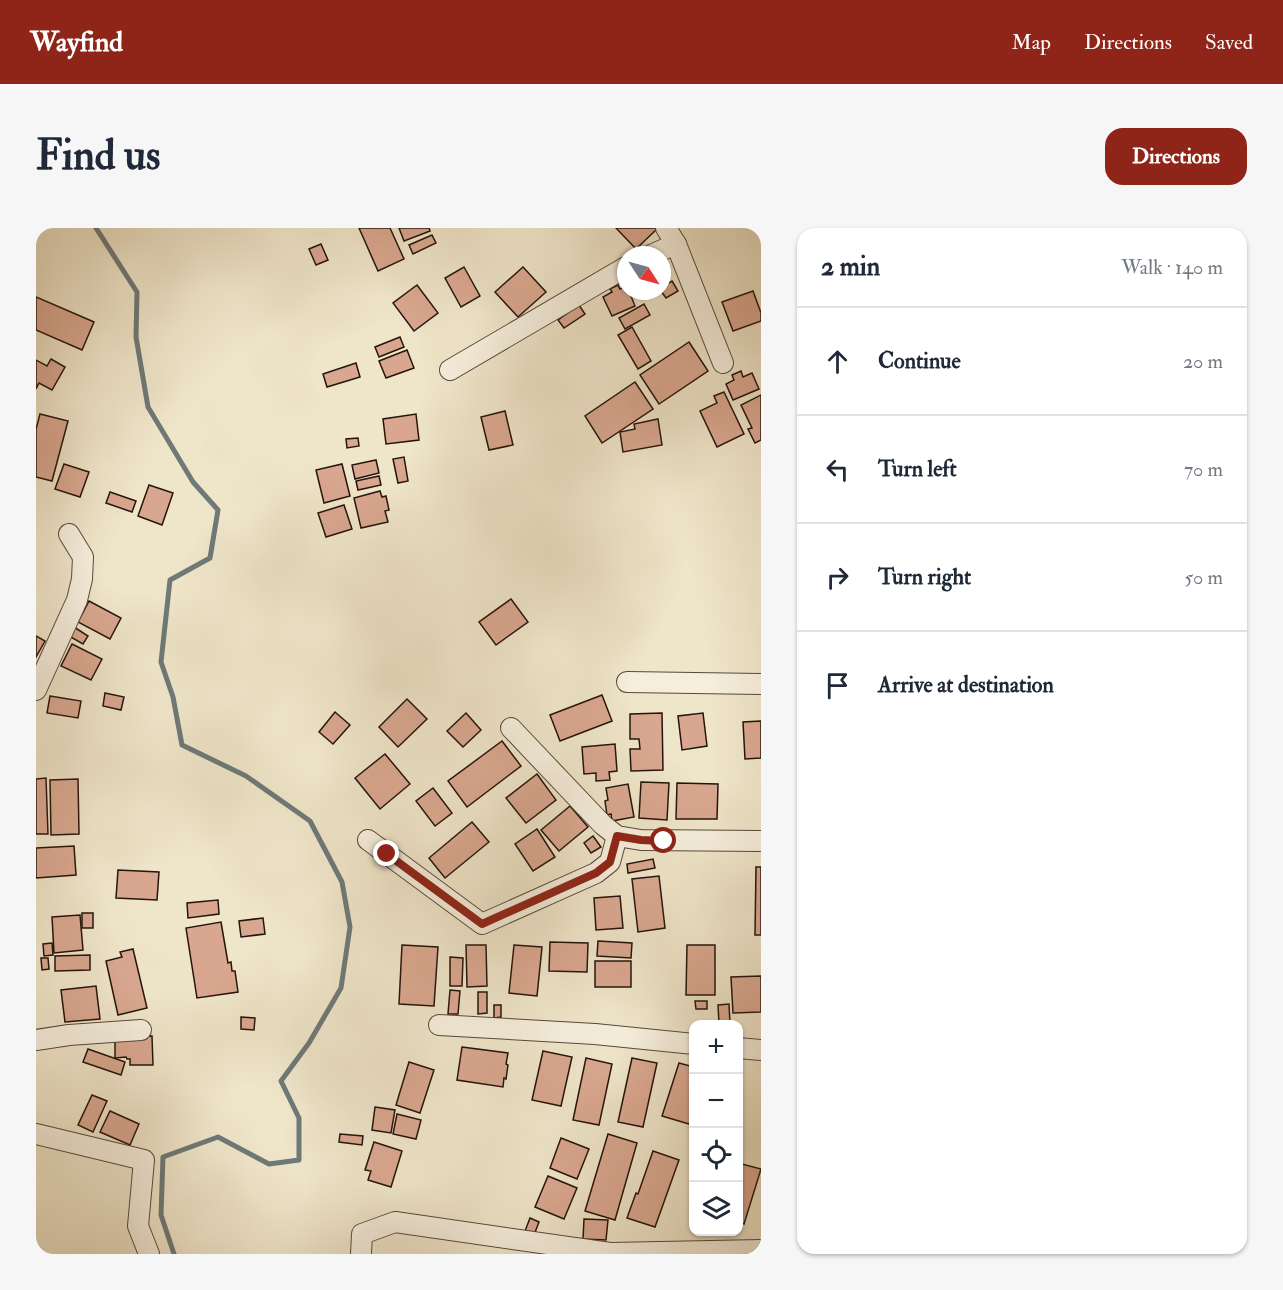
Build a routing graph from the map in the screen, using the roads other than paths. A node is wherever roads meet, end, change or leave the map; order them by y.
1 (671, 236) edge
2 (617, 272) edge
3 (723, 363) dead end
4 (450, 370) dead end
5 (69, 534) dead end
6 (627, 682) dead end
7 (761, 684) edge
8 (36, 690) edge
9 (511, 728) dead end
10 (617, 836) junction
11 (368, 840) dead end
12 (761, 841) edge
13 (439, 1025) dead end
14 (141, 1030) dead end
15 (36, 1040) edge
16 (689, 1044) edge
17 (743, 1048) edge
18 (761, 1050) edge
19 (36, 1134) edge
20 (761, 1250) edge
21 (149, 1254) edge
22 (361, 1254) edge

1 - 3 street
2 - 4 street
5 - 8 street
6 - 7 street
9 - 10 street
10 - 11 street
10 - 12 street
13 - 16 street
14 - 15 street
17 - 18 street
19 - 21 street
20 - 22 street

